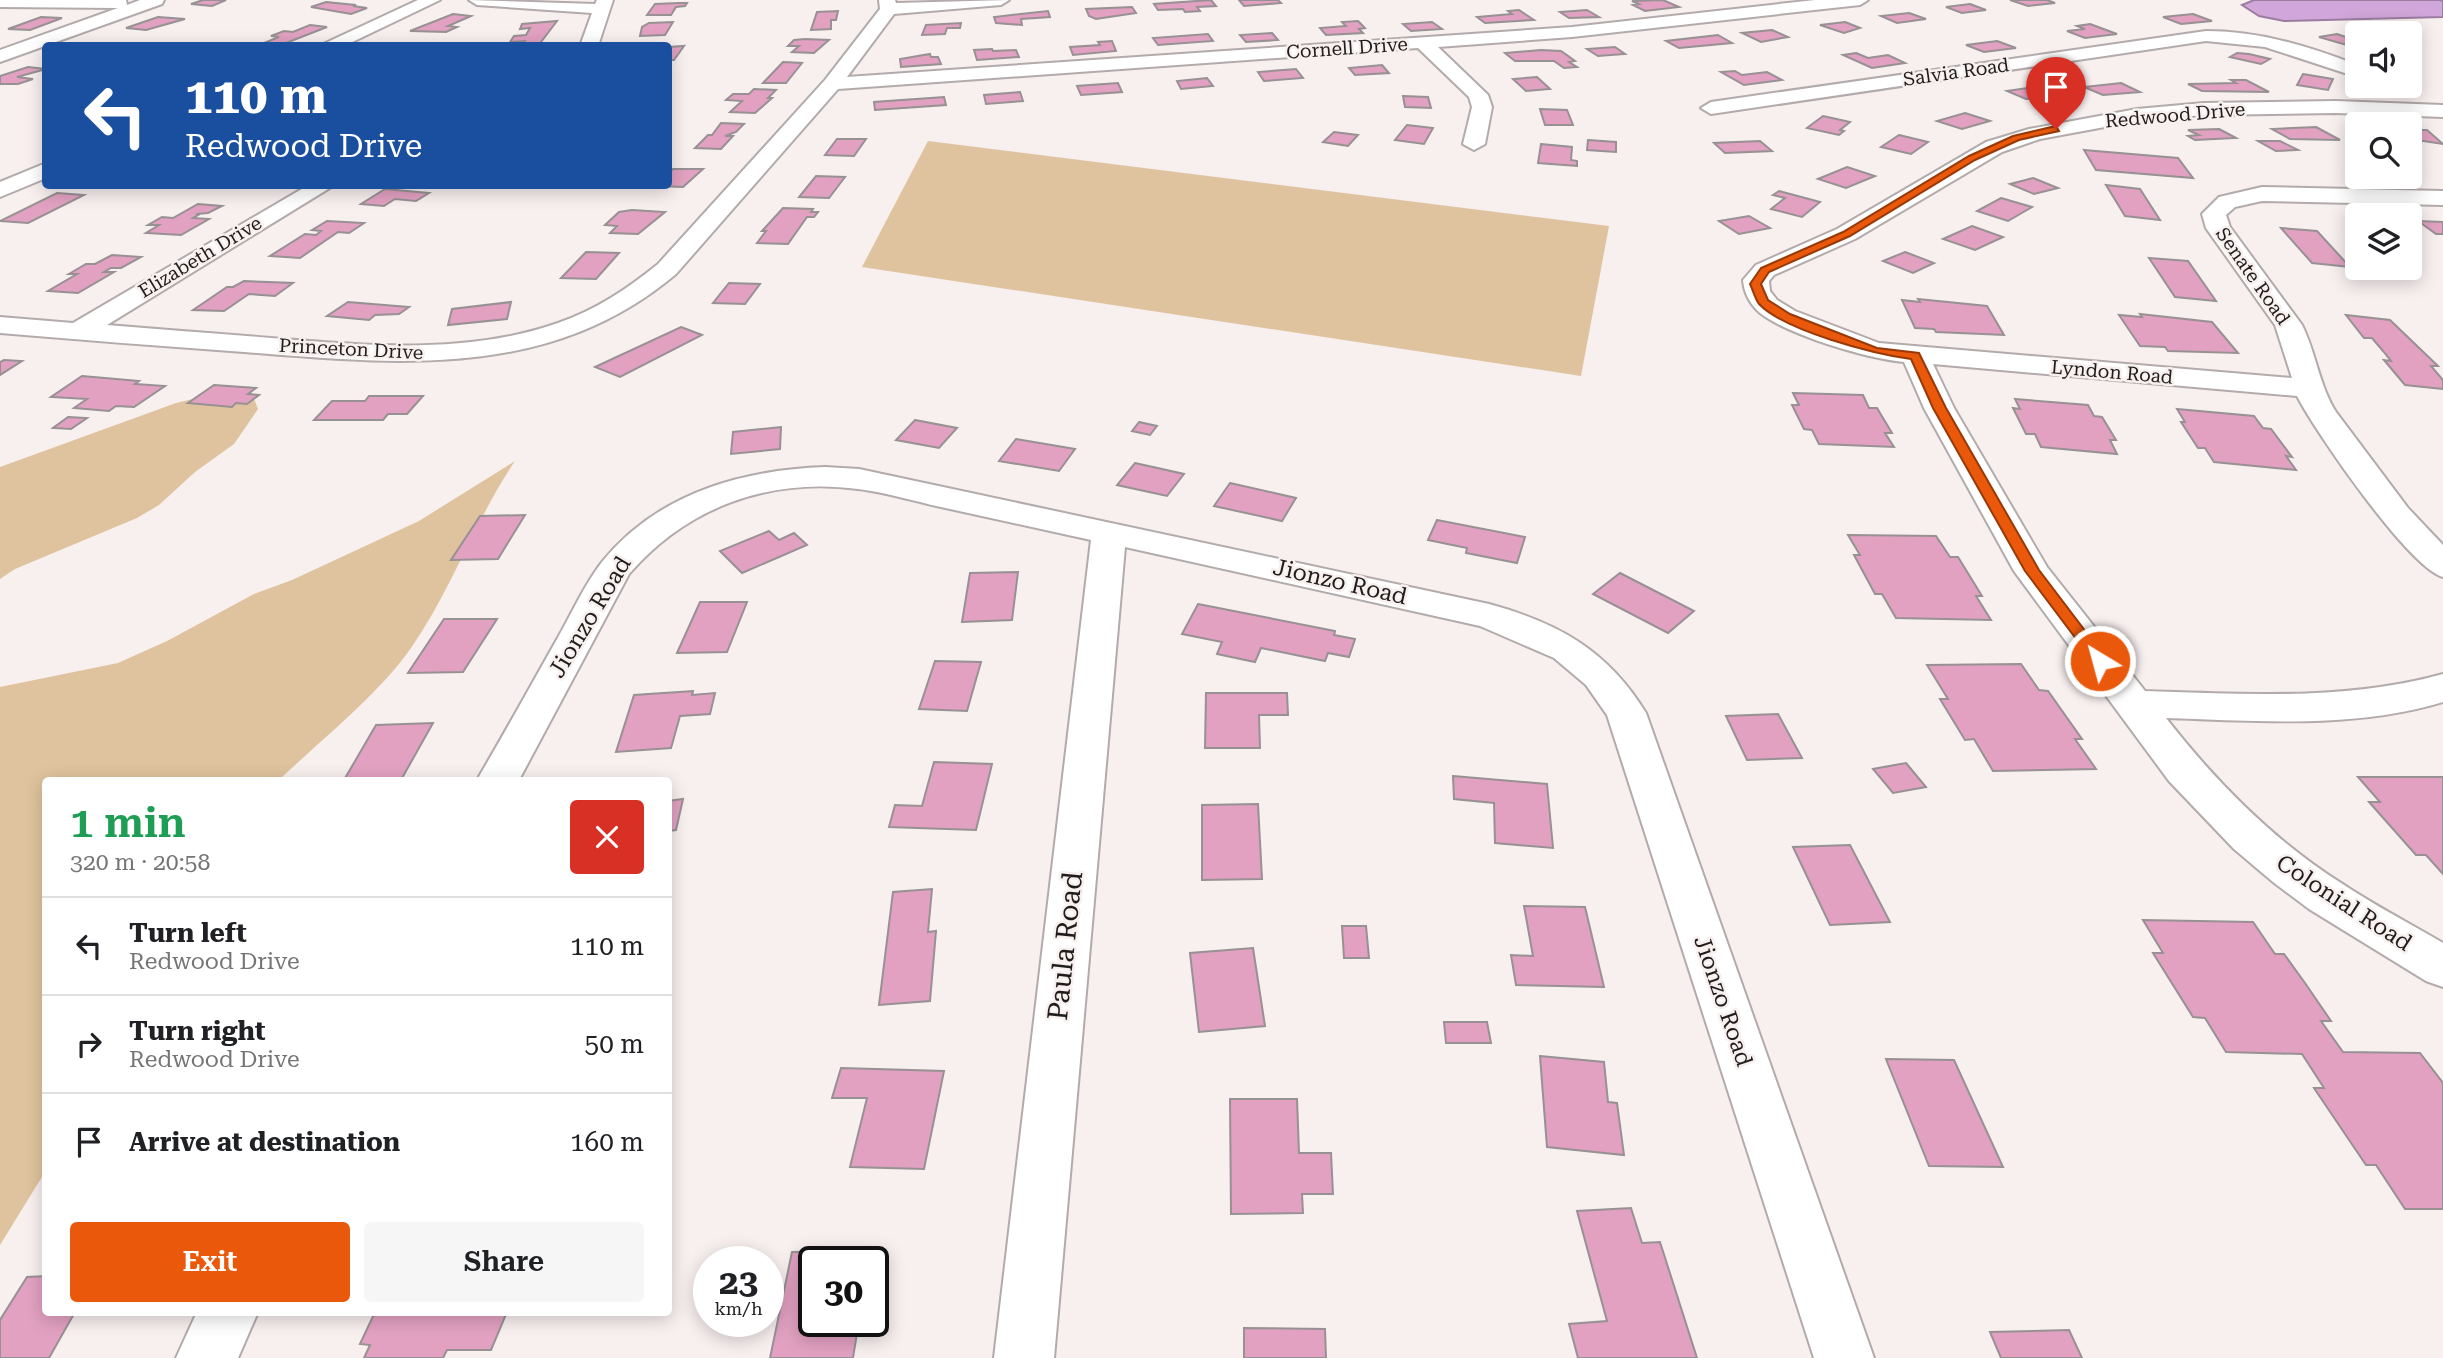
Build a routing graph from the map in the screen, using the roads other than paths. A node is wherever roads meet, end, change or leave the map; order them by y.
1 (432, 0) edge
2 (477, 0) edge
3 (1001, 0) edge
4 (1860, 0) edge
5 (152, 1) edge
6 (0, 2) edge
7 (888, 4) edge
8 (603, 5) edge
9 (337, 42) edge
10 (590, 42) edge
11 (1423, 43) junction
12 (0, 56) edge
13 (2345, 67) edge
14 (832, 84) junction
15 (2420, 98) edge
16 (1711, 108) dead end
17 (2443, 111) edge
18 (1474, 144) dead end
19 (42, 172) edge
20 (317, 189) edge
21 (0, 190) edge
22 (2443, 198) edge
23 (0, 325) edge
24 (78, 331) junction
25 (1915, 356) junction
26 (2309, 388) junction
27 (1109, 534) junction
28 (2437, 553) edge
29 (2443, 687) edge
30 (2133, 704) junction
31 (500, 777) edge
32 (2443, 967) edge
33 (227, 1316) edge
34 (206, 1358) edge
35 (1024, 1358) edge
36 (1844, 1358) edge

1 - 9 street
2 - 8 street
3 - 7 street
4 - 11 street, Cornell Drive
5 - 6 street
5 - 12 street
7 - 14 street, Princeton Drive
8 - 10 street
11 - 14 street, Cornell Drive
11 - 18 street
13 - 16 street, Salvia Road
14 - 24 street, Princeton Drive
15 - 17 street
17 - 25 street, Redwood Drive
19 - 21 street
20 - 24 street, Elizabeth Drive
22 - 26 street, Senate Road
23 - 24 street, Princeton Drive
25 - 26 street, Lyndon Road
25 - 30 street, Colonial Road
26 - 28 street, Senate Road
27 - 31 street, Jionzo Road
27 - 35 street, Paula Road
27 - 36 street, Jionzo Road
29 - 30 street
30 - 32 street, Colonial Road
33 - 34 street

